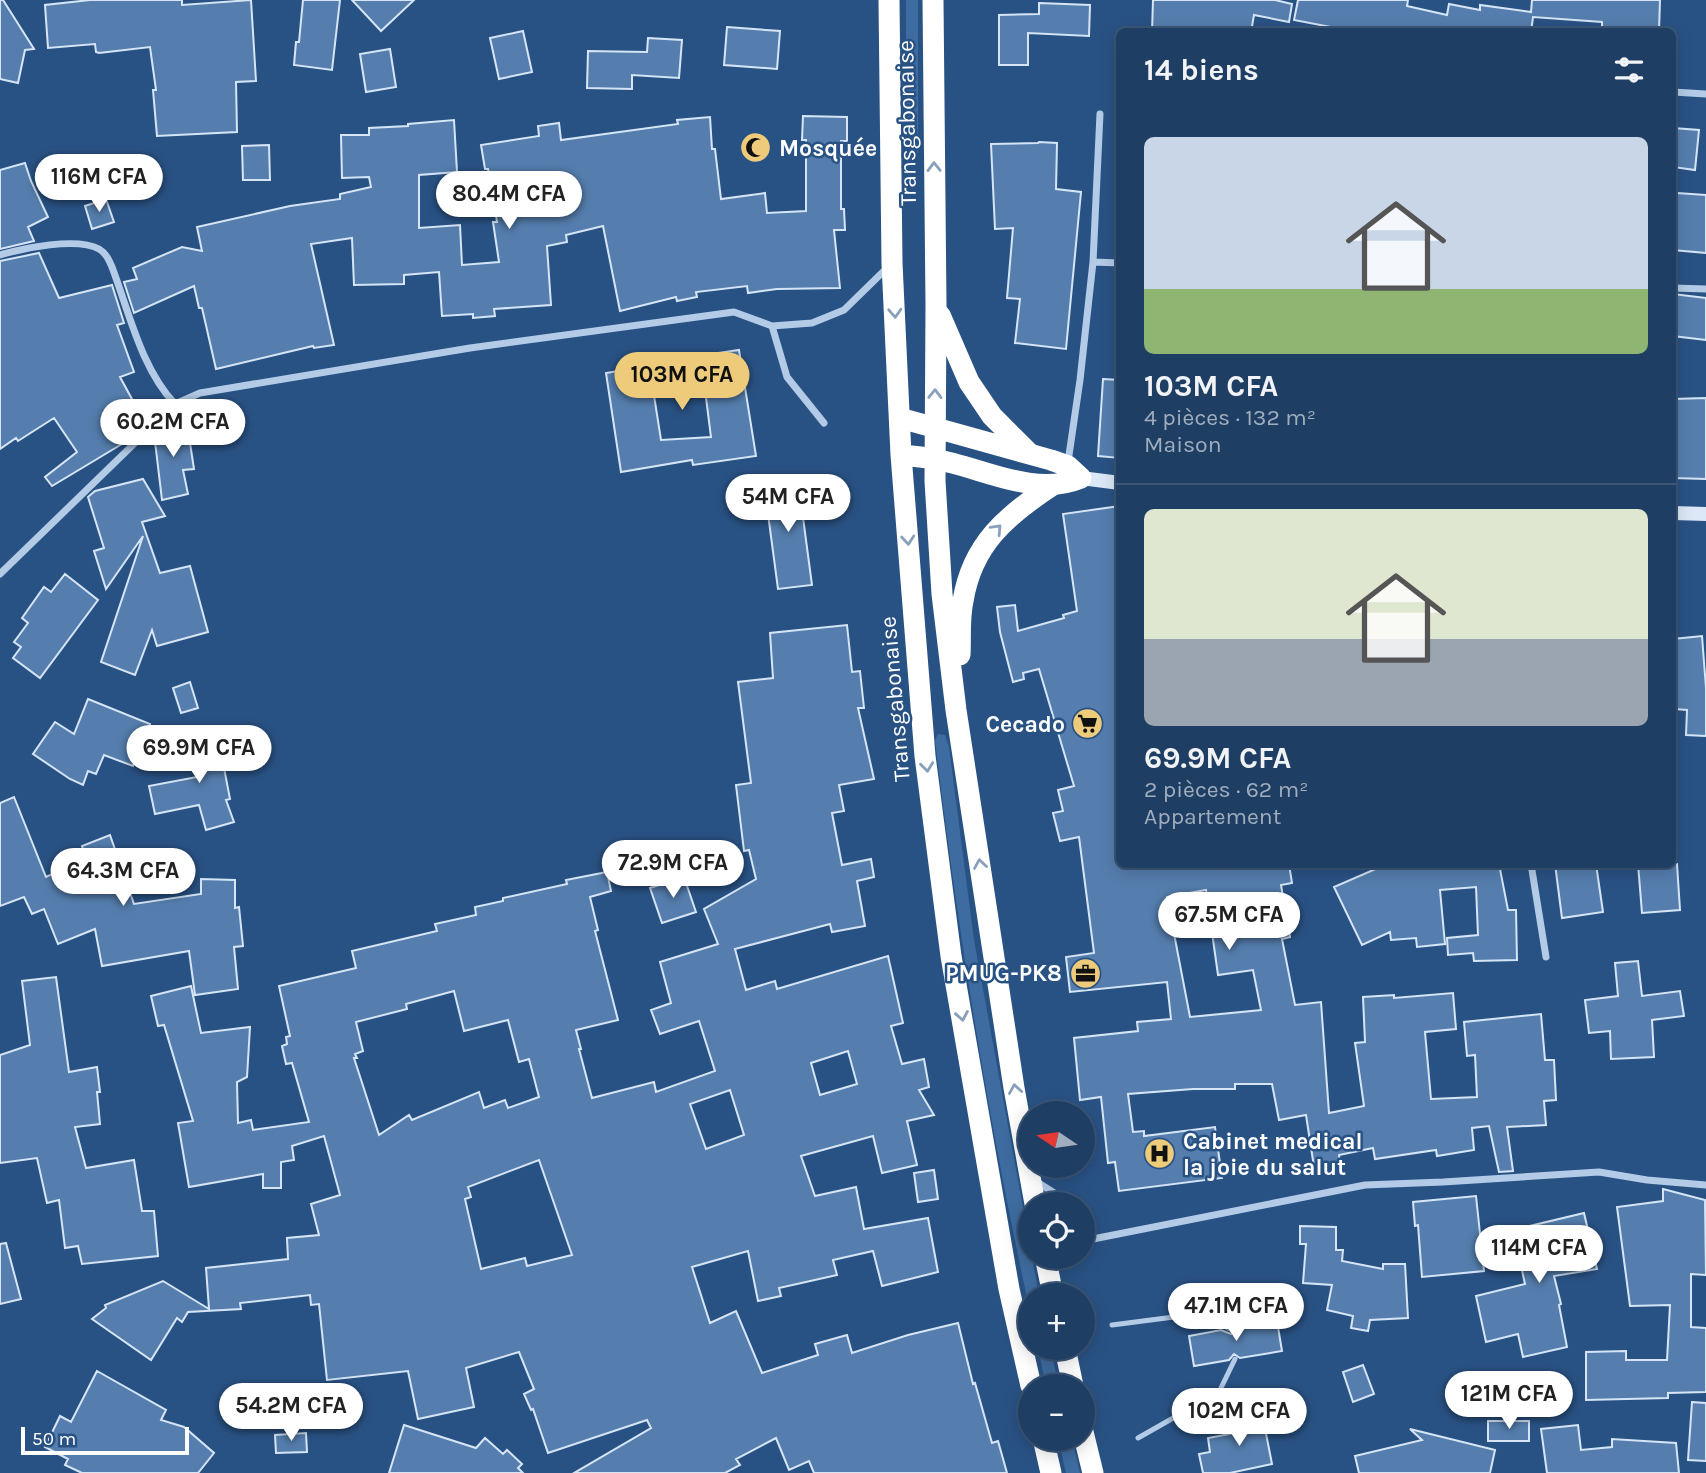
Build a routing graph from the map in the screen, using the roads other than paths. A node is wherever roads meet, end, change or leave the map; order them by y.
1 (889, 0) edge
2 (933, 0) edge
3 (1676, 92) edge
4 (1706, 94) edge
5 (1100, 114) dead end
6 (0, 255) edge
7 (1093, 262) junction
8 (892, 263) junction
9 (1116, 263) edge
10 (1676, 288) edge
11 (1706, 289) edge
12 (936, 305) junction
13 (772, 326) junction
14 (176, 404) junction
15 (900, 418) junction
16 (824, 423) dead end
17 (934, 428) junction
18 (901, 455) junction
19 (1032, 455) junction
20 (934, 459) junction
21 (1074, 472) junction
22 (1116, 483) edge
23 (1053, 485) junction
24 (1676, 513) edge
25 (1706, 514) edge
26 (0, 574) edge
27 (956, 710) junction
28 (1532, 868) edge
29 (1546, 957) dead end
30 (1030, 1179) junction
31 (1706, 1185) edge
32 (1033, 1192) edge
33 (1052, 1192) edge
34 (1095, 1239) edge
35 (1112, 1325) dead end
36 (1230, 1329) dead end
37 (1235, 1359) dead end
38 (1028, 1374) edge
39 (1138, 1438) dead end
40 (1046, 1451) edge
41 (1088, 1451) edge
42 (1051, 1473) edge
43 (1093, 1473) edge

1 - 8 highway, Transgabonaise
12 -> 2 highway, Transgabonaise
3 - 4 street
5 - 7 street
6 - 14 street
7 - 9 street
7 - 21 street
8 - 13 street
8 -> 15 highway, Transgabonaise
10 - 11 street
17 -> 12 highway, Transgabonaise
12 - 19 highway
13 - 14 street
13 - 16 street
14 - 26 street
15 - 17 highway
15 - 18 highway, Transgabonaise
17 - 19 highway
17 - 20 highway, Transgabonaise
18 - 20 highway
18 -> 38 highway, Transgabonaise
19 - 21 highway
20 - 23 highway
20 - 27 highway, Transgabonaise
21 - 22 main road
21 - 23 highway
27 -> 23 highway
24 - 25 main road
30 -> 27 highway, Transgabonaise
28 - 29 street
30 - 32 highway, Transgabonaise
30 - 33 street
31 - 34 street
35 - 36 lane
37 - 39 lane
40 - 42 highway
41 - 43 highway

